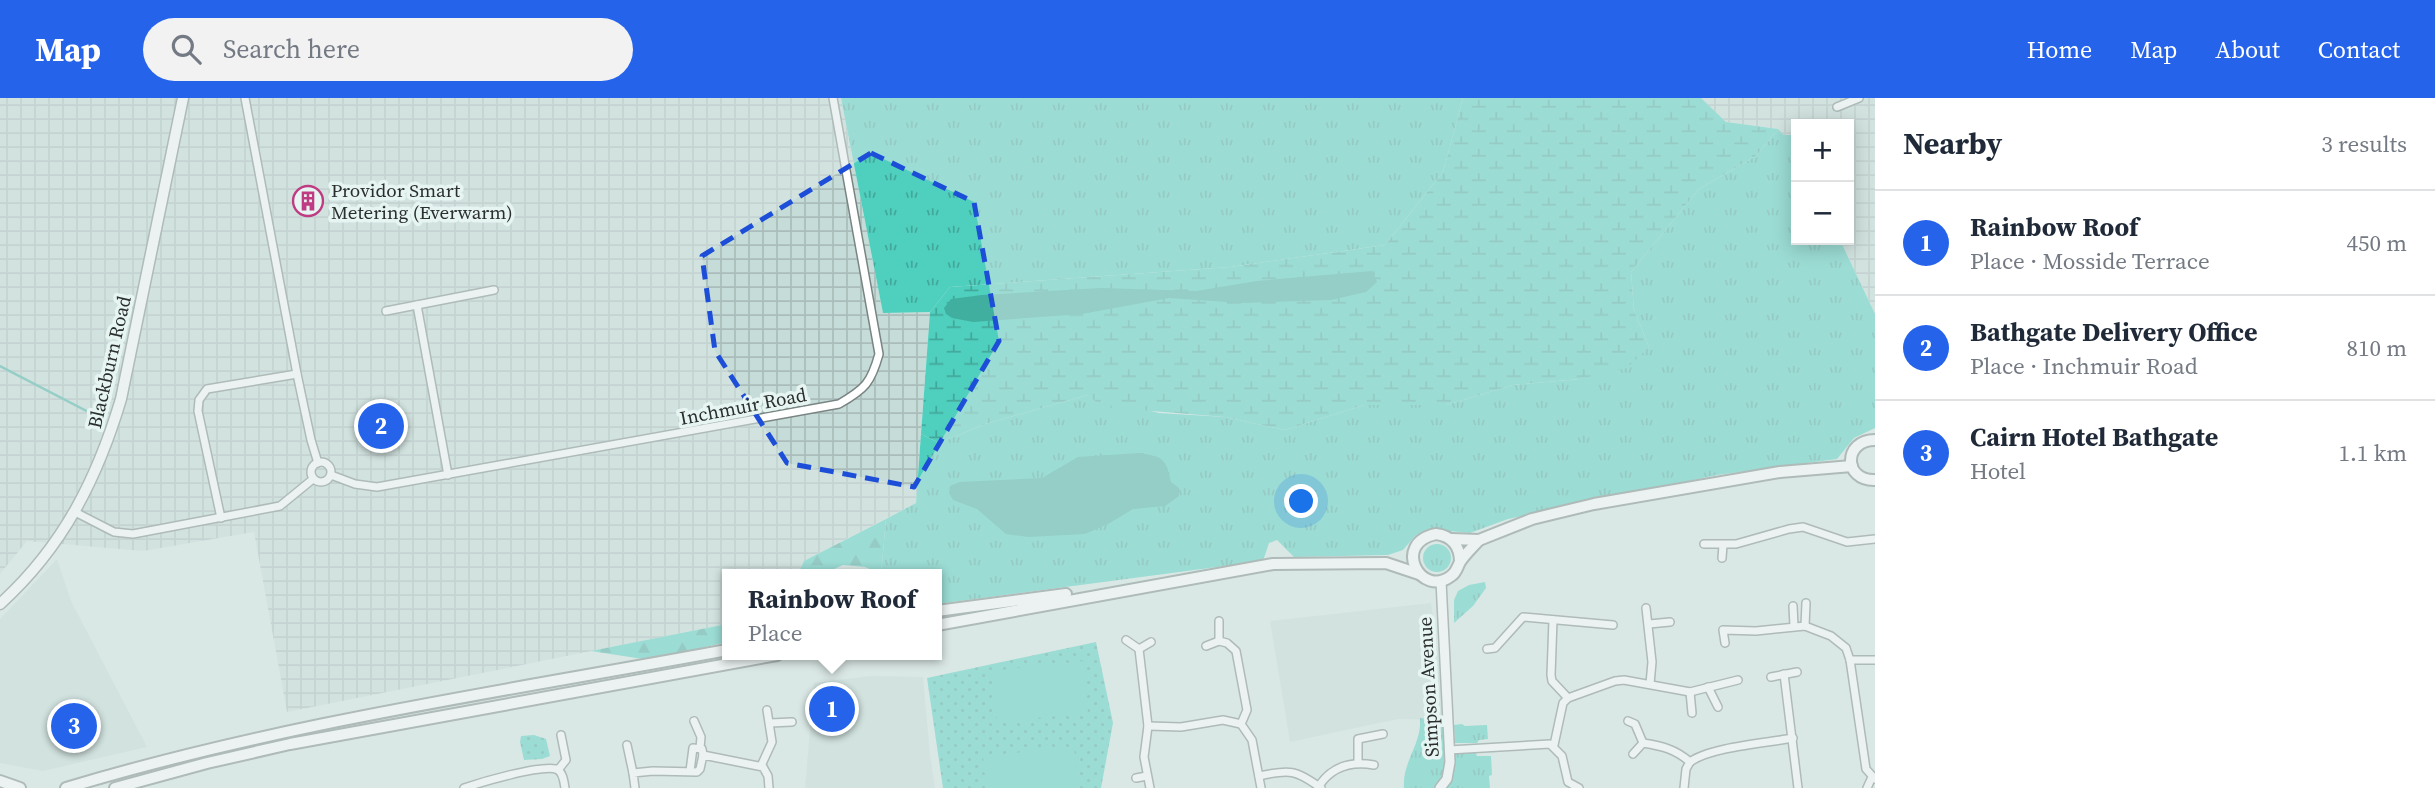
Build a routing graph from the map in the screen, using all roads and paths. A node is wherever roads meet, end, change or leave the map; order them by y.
1 (183, 98) edge
2 (245, 98) edge
3 (833, 98) edge
4 (1859, 98) edge
5 (1837, 107) dead end
6 (494, 290) dead end
7 (417, 305) junction
8 (386, 311) dead end
9 (297, 374) junction
10 (1875, 440) edge
11 (318, 463) junction
12 (1852, 466) junction
13 (331, 475) junction
14 (448, 475) junction
15 (313, 479) junction
16 (1875, 480) edge
17 (75, 512) junction
18 (221, 518) junction
19 (1452, 539) junction
20 (1875, 539) edge
21 (1479, 540) junction
22 (1703, 544) dead end
23 (1723, 545) junction
24 (1413, 553) junction
25 (1723, 558) dead end
26 (1460, 562) junction
27 (1386, 563) junction
28 (1419, 574) junction
29 (1441, 581) junction
30 (1142, 586) junction
31 (1806, 603) dead end
32 (0, 604) edge
33 (1793, 606) dead end
34 (1646, 608) dead end
35 (942, 610) edge
36 (1553, 620) junction
37 (1219, 621) dead end
38 (1670, 622) dead end
39 (942, 624) edge
40 (1649, 624) junction
41 (1613, 625) dead end
42 (1794, 626) junction
43 (1805, 626) junction
44 (1126, 640) dead end
45 (1219, 641) junction
46 (1151, 642) dead end
47 (1725, 643) dead end
48 (1206, 646) dead end
49 (1139, 649) junction
50 (1487, 649) dead end
51 (722, 651) edge
52 (750, 660) edge
53 (1850, 660) junction
54 (1875, 660) edge
55 (1797, 672) dead end
56 (1784, 674) junction
57 (1771, 677) dead end
58 (1738, 680) dead end
59 (1650, 684) junction
60 (1708, 687) junction
61 (1690, 692) junction
62 (1568, 698) junction
63 (1718, 707) dead end
64 (767, 710) dead end
65 (1692, 713) dead end
66 (694, 721) dead end
67 (1628, 721) dead end
68 (792, 722) dead end
69 (770, 723) junction
70 (1241, 724) junction
71 (1148, 726) junction
72 (1383, 734) dead end
73 (561, 735) dead end
74 (1793, 738) junction
75 (1643, 743) junction
76 (627, 745) dead end
77 (1554, 745) junction
78 (1450, 750) junction
79 (701, 752) junction
80 (1633, 754) dead end
81 (1358, 762) junction
82 (1690, 762) junction
83 (1374, 765) dead end
84 (761, 766) junction
85 (558, 770) junction
86 (690, 771) junction
87 (633, 773) junction
88 (1147, 776) junction
89 (1259, 776) junction
90 (1136, 778) dead end
91 (1873, 778) edge
92 (0, 781) edge
93 (1320, 787) edge
94 (20, 788) edge
95 (66, 788) edge
96 (115, 788) edge
97 (464, 788) edge
98 (565, 788) edge
99 (635, 788) edge
100 (769, 788) edge
101 (1150, 788) edge
102 (1261, 788) edge
103 (1440, 788) edge
104 (1579, 788) edge
105 (1684, 788) edge
106 (1798, 788) edge
107 (1867, 788) edge

1 - 17 main road, Blackburn Road
2 - 9 street
3 - 14 street, Inchmuir Road
4 - 5 street
6 - 7 street
7 - 8 street
7 - 14 street
9 - 11 street
9 - 18 street
10 - 12 main road
11 - 13 street, Inchmuir Road
11 - 15 street
12 - 16 main road
12 - 21 main road
13 - 14 street, Inchmuir Road
13 - 15 street, Inchmuir Road
15 - 18 street, Inchmuir Road
17 - 18 street, Inchmuir Road
17 - 32 main road, Blackburn Road
19 - 21 main road
19 - 24 main road
19 - 26 main road
20 - 23 street
21 - 26 main road
22 - 23 street
23 - 25 street
24 - 27 main road
24 - 28 main road
26 - 29 main road
27 - 28 main road
27 - 30 main road
28 - 29 main road
29 - 78 street, Simpson Avenue
30 - 35 main road
30 - 39 main road
31 - 43 street
33 - 42 street
34 - 40 street
36 - 41 street
36 - 50 street
36 - 62 street
37 - 45 street
38 - 40 street
40 - 59 street
42 - 43 street
42 - 47 street
43 - 53 street
44 - 49 street
45 - 48 street
45 - 70 street
46 - 49 street
49 - 71 street
51 - 95 main road
52 - 96 main road
53 - 54 street
53 - 91 street
55 - 56 street
56 - 57 street
56 - 74 street
58 - 60 street
59 - 61 street
59 - 62 street
60 - 61 street
60 - 63 street
61 - 65 street
62 - 77 street
64 - 69 street
66 - 79 street
67 - 75 street
68 - 69 street
69 - 84 street
70 - 71 street
70 - 89 street
71 - 88 street
72 - 81 street
73 - 85 street
74 - 82 street
74 - 106 street
75 - 80 street
75 - 82 street
76 - 87 street
77 - 78 street
77 - 104 street
78 - 103 street, Simpson Avenue
79 - 84 street
79 - 86 street
79 - 86 street
81 - 83 street
81 - 93 street
82 - 105 street
84 - 100 street
85 - 97 street
85 - 98 street
86 - 87 street
87 - 99 street
88 - 90 street
88 - 101 street
89 - 93 street
89 - 102 street
91 - 107 street
92 - 94 main road

